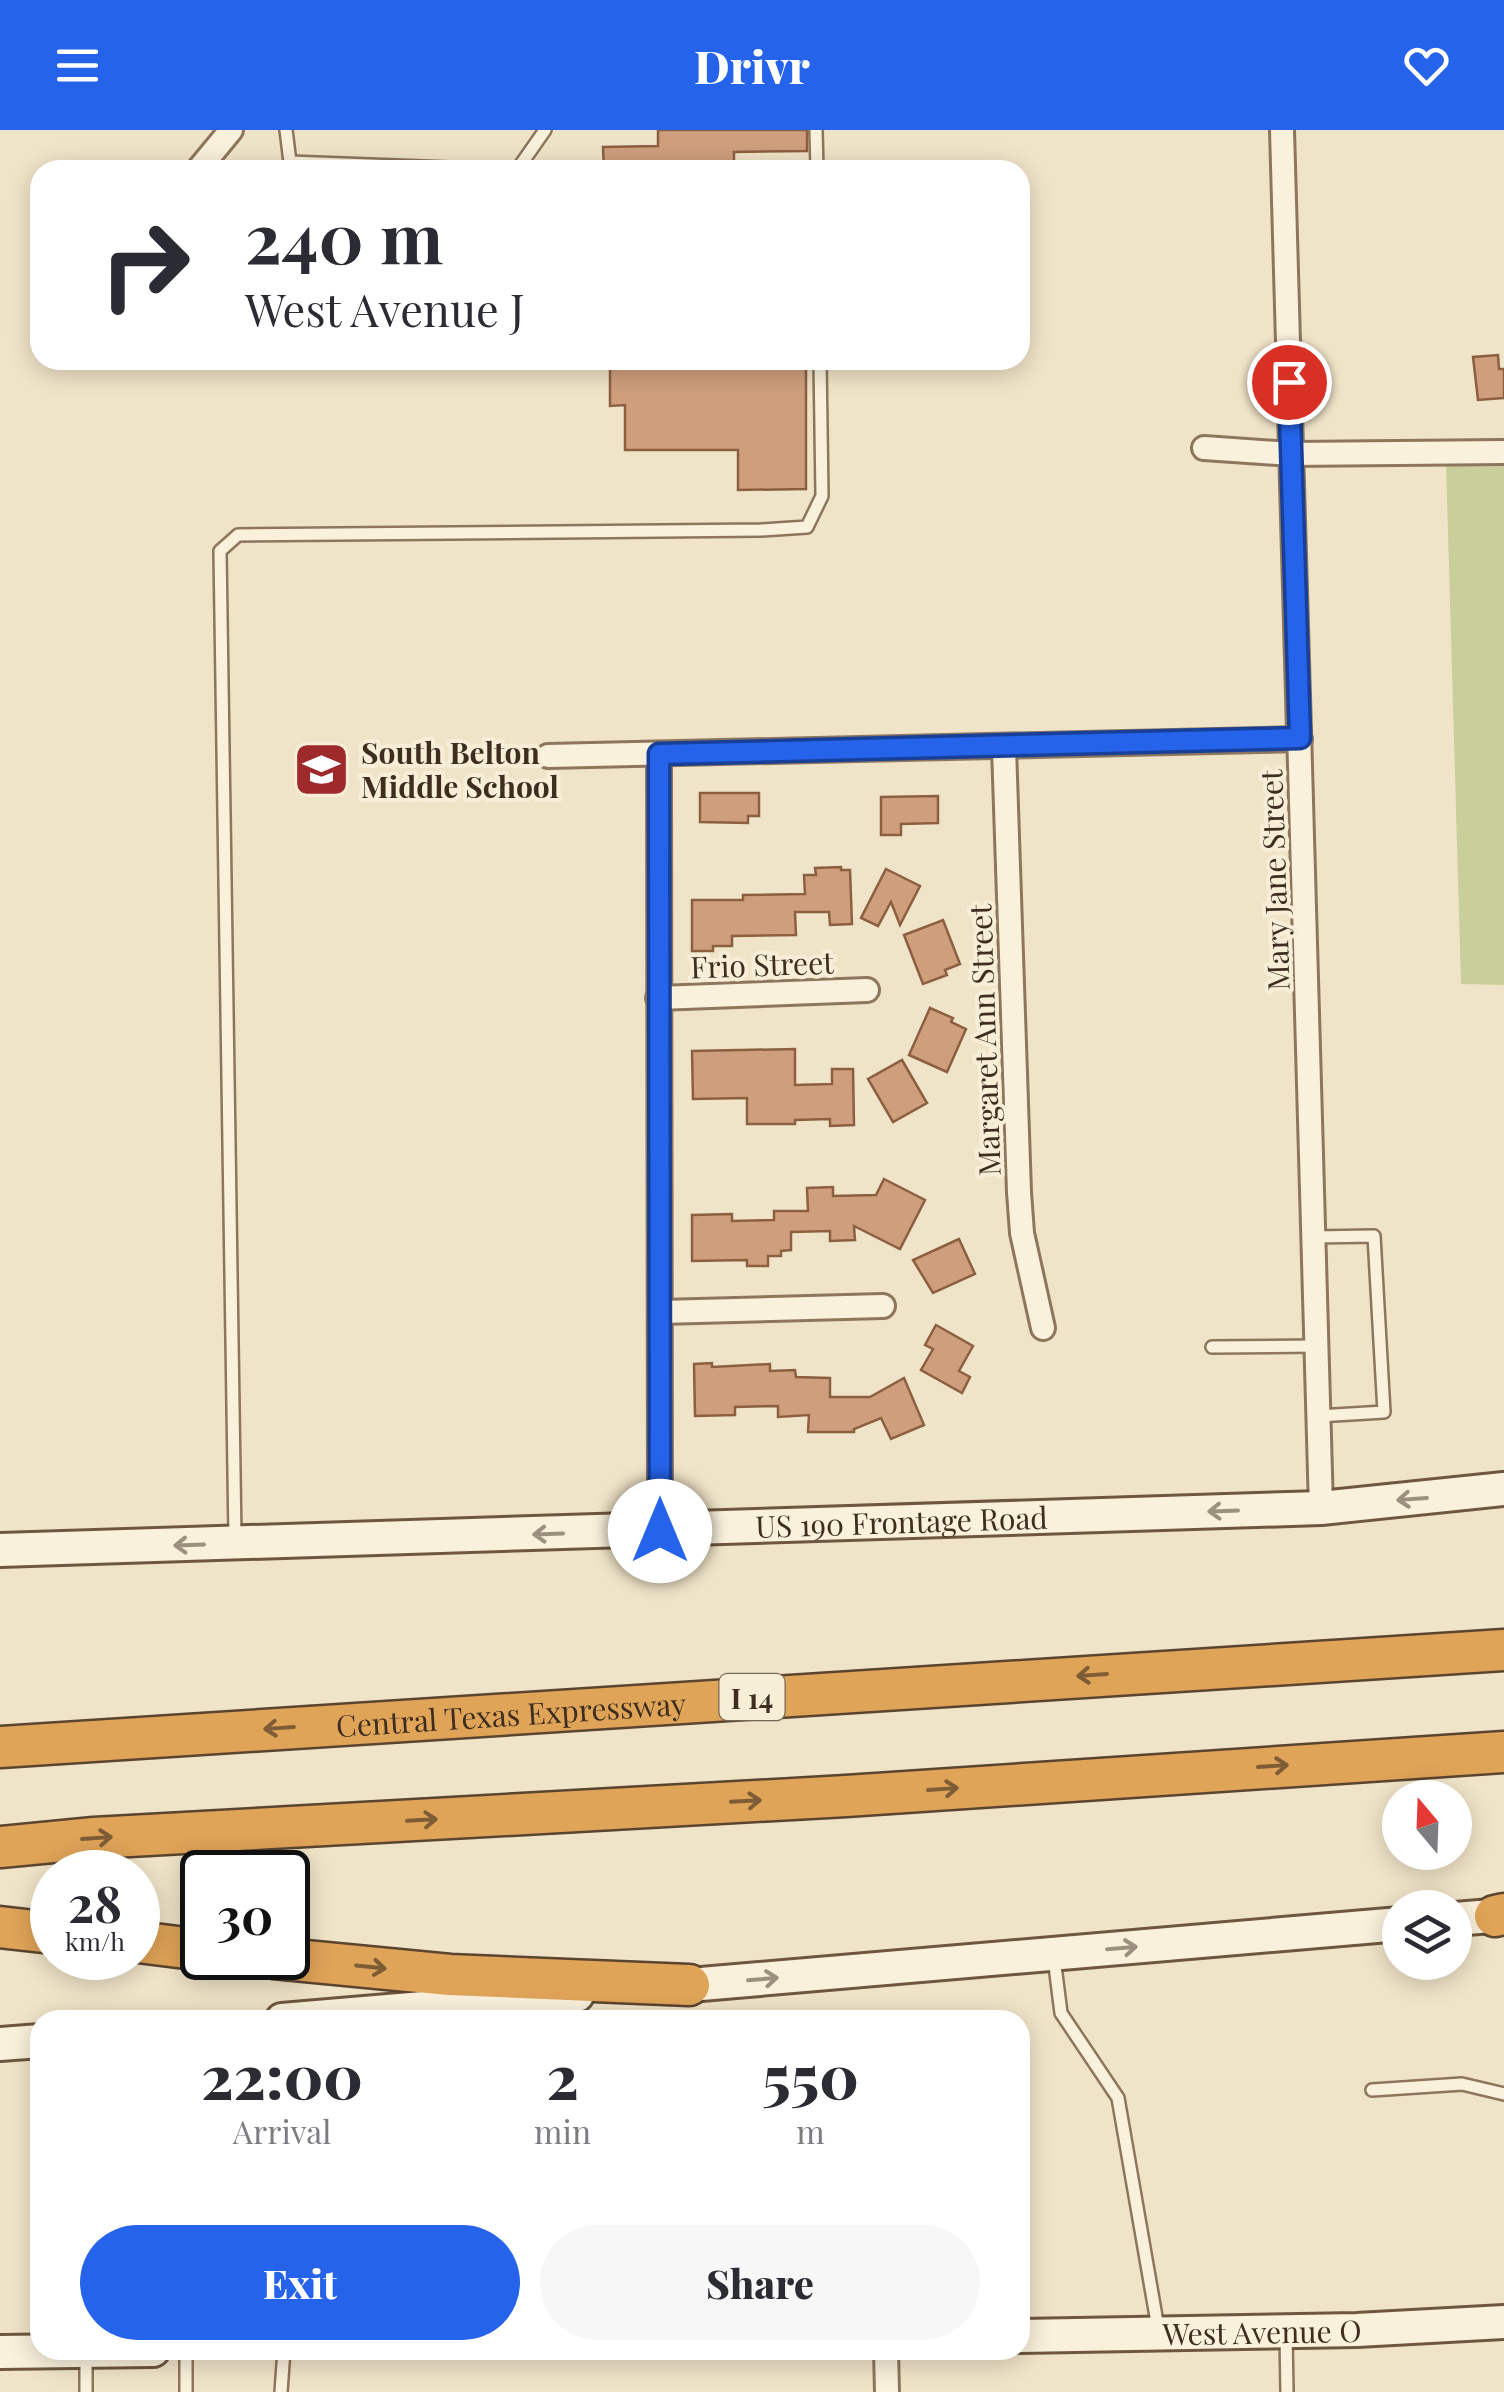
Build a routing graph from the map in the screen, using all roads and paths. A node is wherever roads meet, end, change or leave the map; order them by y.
1 (231, 130) edge
2 (286, 130) edge
3 (545, 130) edge
4 (816, 130) edge
5 (1282, 130) edge
6 (206, 160) edge
7 (290, 160) edge
8 (523, 160) edge
9 (817, 160) edge
10 (820, 370) edge
11 (1204, 448) dead end
12 (1504, 452) edge
13 (1291, 454) junction
14 (1300, 738) junction
15 (1004, 748) junction
16 (659, 754) junction
17 (548, 756) dead end
18 (867, 990) dead end
19 (658, 998) junction
20 (1313, 1237) junction
21 (883, 1306) dead end
22 (661, 1312) junction
23 (1043, 1328) dead end
24 (1316, 1346) junction
25 (1212, 1347) dead end
26 (1318, 1416) junction
27 (1504, 1489) edge
28 (1320, 1508) junction
29 (660, 1531) junction
30 (236, 1543) junction
31 (0, 1550) edge
32 (1504, 1630) edge
33 (1504, 1650) edge
34 (1167, 1670) junction
35 (0, 1747) edge
36 (1504, 1752) edge
37 (0, 1847) edge
38 (1501, 1915) edge
39 (1472, 1918) edge
40 (1382, 1926) edge
41 (0, 1927) edge
42 (30, 1930) edge
43 (1054, 1954) junction
44 (310, 1961) edge
45 (689, 1985) junction
46 (398, 2010) edge
47 (30, 2042) edge
48 (0, 2044) edge
49 (1372, 2090) dead end
50 (1504, 2094) edge
51 (1504, 2322) edge
52 (1286, 2332) junction
53 (1158, 2334) junction
54 (1030, 2336) edge
55 (0, 2352) edge
56 (30, 2352) edge
57 (86, 2360) edge
58 (186, 2360) edge
59 (283, 2360) edge
60 (886, 2360) edge
61 (86, 2392) edge
62 (186, 2392) edge
63 (281, 2392) edge
64 (887, 2392) edge
65 (1287, 2392) edge

1 - 6 street
2 - 7 lane
3 - 8 lane
4 - 9 lane
5 - 13 street, Mary Jane Street
10 - 30 lane
11 - 13 street
12 - 13 street
13 - 14 street, Mary Jane Street
14 - 15 street
14 - 20 street, Mary Jane Street
15 - 16 street
15 - 23 street, Margaret Ann Street
16 - 17 street
16 - 19 street
18 - 19 street, Frio Street
19 - 22 street
20 - 24 street, Mary Jane Street
20 - 26 lane
21 - 22 street
22 - 29 street
24 - 25 lane
24 - 26 street, Mary Jane Street
26 - 28 street, Mary Jane Street
27 -> 28 main road, US 190 Frontage Road
28 -> 29 main road, US 190 Frontage Road
29 -> 30 main road, US 190 Frontage Road
30 -> 31 main road, US 190 Frontage Road
32 - 34 highway
33 - 34 highway, Central Texas Expressway / I 14
34 -> 35 highway, Central Texas Expressway / I 14
37 -> 36 highway
38 - 39 main road
43 -> 40 main road
41 - 42 highway
45 -> 43 main road
43 - 53 lane
44 -> 45 highway
45 - 46 main road
47 - 48 main road
49 - 50 lane
51 - 52 main road, West Avenue O
52 - 53 main road, West Avenue O
52 - 65 lane
53 - 54 main road, West Avenue O
55 - 56 main road
57 - 61 lane
58 - 62 lane
59 - 63 lane
60 - 64 street

